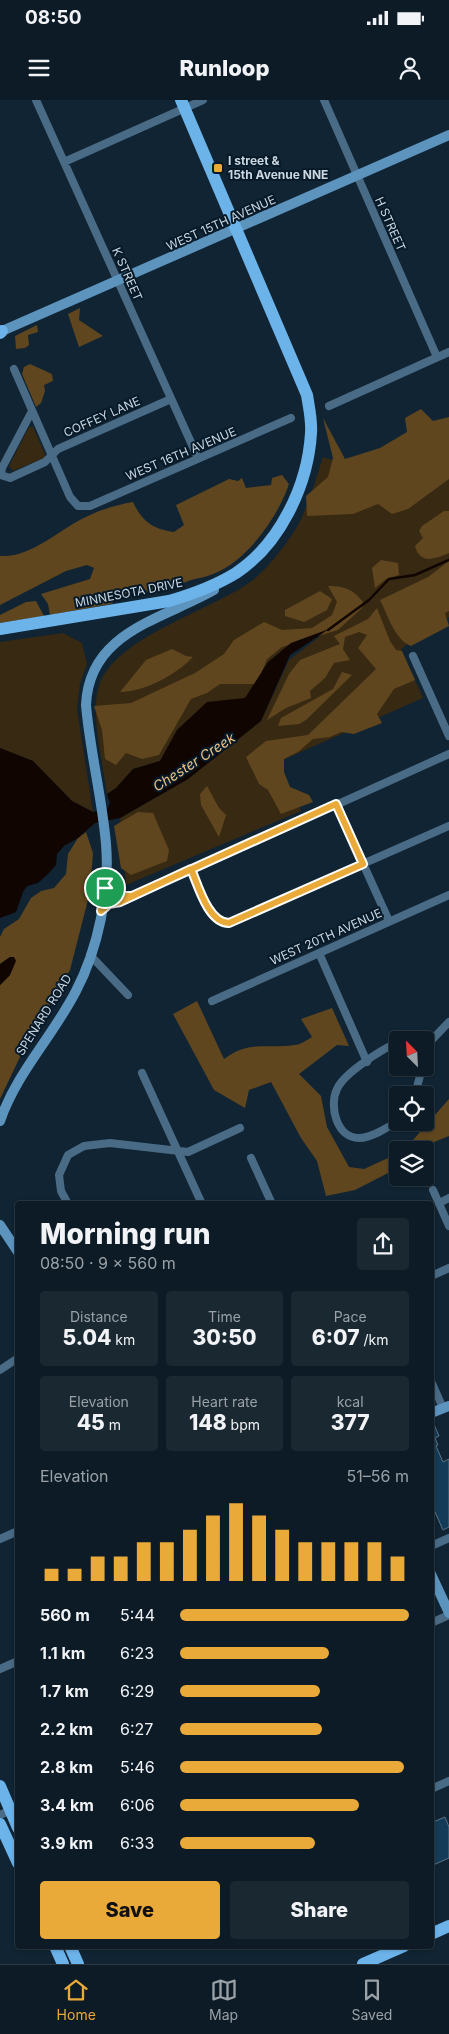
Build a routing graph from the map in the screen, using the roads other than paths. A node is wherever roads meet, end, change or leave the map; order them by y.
1 (36, 100) edge
2 (203, 100) edge
3 (324, 100) edge
4 (183, 104) edge
5 (449, 135) edge
6 (64, 162) junction
7 (356, 177) junction
8 (238, 229) junction
9 (117, 281) junction
10 (1, 332) edge
11 (449, 352) edge
12 (437, 357) junction
13 (14, 370) dead end
14 (171, 399) junction
15 (329, 406) dead end
16 (32, 411) junction
17 (291, 418) dead end
18 (52, 456) junction
19 (198, 458) junction
20 (236, 572) junction
21 (0, 629) edge
22 (413, 656) dead end
23 (449, 736) edge
24 (449, 754) edge
25 (336, 804) junction
26 (449, 826) edge
27 (363, 864) junction
28 (191, 869) junction
29 (105, 888) junction
30 (449, 895) edge
31 (132, 896) junction
32 (101, 911) junction
33 (389, 921) junction
34 (319, 953) junction
35 (90, 954) junction
36 (128, 995) dead end
37 (212, 1001) dead end
38 (449, 1022) edge
39 (434, 1038) edge
40 (389, 1048) edge
41 (367, 1062) junction
42 (142, 1073) dead end
43 (0, 1121) edge
44 (389, 1126) edge
45 (240, 1128) dead end
46 (179, 1151) junction
47 (252, 1158) dead end
48 (433, 1190) dead end
49 (449, 1198) edge
50 (66, 1201) edge
51 (201, 1201) edge
52 (271, 1201) edge
53 (439, 1203) junction
54 (0, 1225) edge
55 (449, 1226) edge
56 (15, 1248) edge
57 (449, 1268) edge
58 (434, 1275) edge
59 (15, 1362) edge
60 (0, 1370) edge
61 (434, 1386) edge
62 (446, 1407) edge
63 (434, 1412) edge
64 (15, 1532) edge
65 (449, 1538) edge
66 (0, 1539) edge
67 (434, 1545) edge
68 (434, 1581) edge
69 (449, 1614) edge
70 (434, 1622) edge
71 (15, 1662) edge
72 (0, 1669) edge
73 (449, 1782) edge
74 (0, 1786) edge
75 (434, 1788) edge
76 (9, 1811) edge
77 (15, 1822) edge
78 (0, 1824) edge
79 (15, 1856) edge
80 (449, 1926) edge
81 (434, 1933) edge
82 (56, 1949) edge
83 (74, 1949) edge
84 (397, 1949) edge
85 (62, 1964) edge
86 (78, 1964) edge
87 (363, 1964) edge

1 - 6 street, K STREET
2 - 4 street
3 - 7 street, H STREET
4 - 6 street
4 - 8 main road, MINNESOTA DRIVE
5 - 7 main road, WEST 15TH AVENUE
6 - 9 street, K STREET
7 - 8 main road, WEST 15TH AVENUE
7 - 12 street, H STREET
8 - 9 main road, WEST 15TH AVENUE
8 - 20 main road, MINNESOTA DRIVE
9 - 10 main road, WEST 15TH AVENUE
9 - 14 street, K STREET
11 - 12 street
12 - 15 street
13 - 16 street
14 - 18 street, COFFEY LANE
14 - 19 street, K STREET
16 - 18 street
16 - 18 street, COFFEY LANE
17 - 19 street, WEST 16TH AVENUE
18 - 19 street, WEST 16TH AVENUE
20 - 21 main road, MINNESOTA DRIVE
20 - 29 main road, SPENARD ROAD
22 - 23 street
24 - 25 street
25 - 27 street
25 - 28 street
26 - 27 street
27 - 28 street
27 - 33 street
28 - 31 street
29 - 31 street
29 - 32 main road, SPENARD ROAD
30 - 33 street, WEST 20TH AVENUE
31 - 32 street
32 - 35 main road, SPENARD ROAD
33 - 34 street, WEST 20TH AVENUE
34 - 37 street, WEST 20TH AVENUE
34 - 41 street
35 - 36 street
35 - 43 main road, SPENARD ROAD
38 - 39 street
40 - 41 street
41 - 44 street
42 - 46 street
45 - 46 street
46 - 50 street
46 - 51 street
47 - 52 street
48 - 53 street
49 - 53 street
53 - 55 street
54 - 56 main road
57 - 58 street
59 - 60 street
61 - 62 street
62 - 63 main road
64 - 66 street
65 - 67 street
68 - 69 main road
69 - 70 street
71 - 72 street
73 - 75 street
74 - 76 main road
76 - 77 main road
78 - 79 main road
80 - 81 main road
82 - 85 main road
83 - 86 main road
84 - 87 main road

